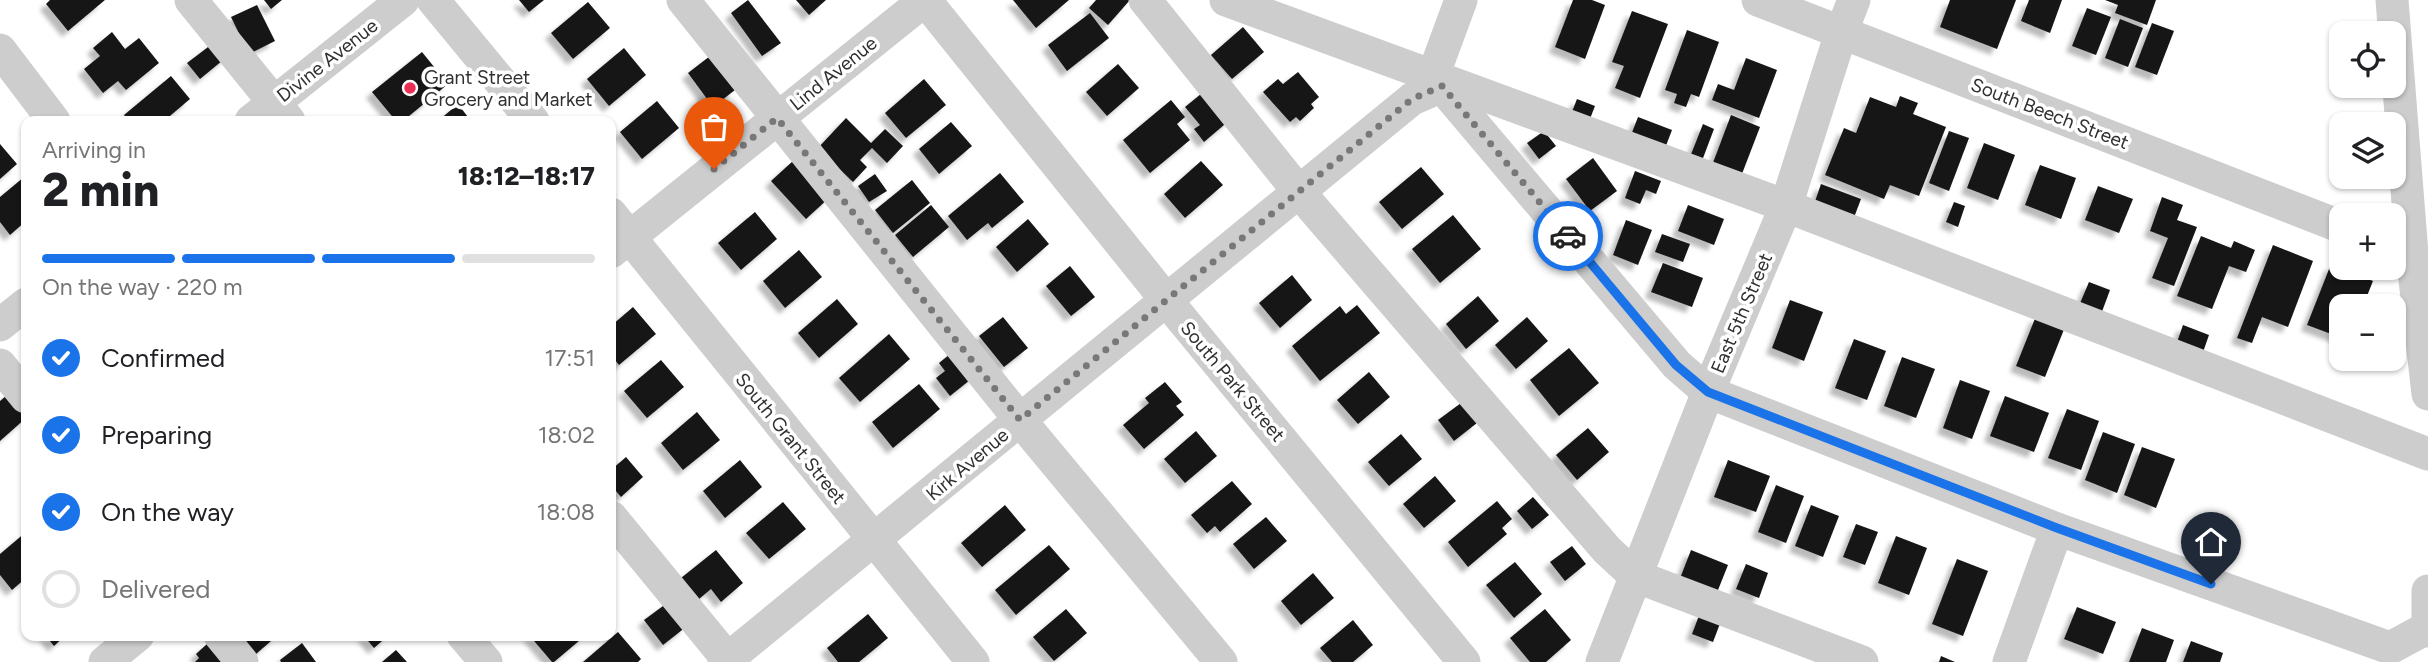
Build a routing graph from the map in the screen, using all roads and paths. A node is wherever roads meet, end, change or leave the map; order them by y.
1 (191, 0) edge
2 (403, 0) edge
3 (433, 0) edge
4 (683, 0) edge
5 (925, 0) edge
6 (1145, 0) edge
7 (1226, 0) edge
8 (1461, 0) edge
9 (1758, 0) edge
10 (1854, 0) edge
11 (2392, 0) edge
12 (1841, 33) junction
13 (0, 50) edge
14 (1438, 81) junction
15 (271, 115) edge
16 (50, 116) edge
17 (529, 116) edge
18 (777, 118) junction
19 (1298, 192) junction
20 (1786, 206) junction
21 (2329, 222) edge
22 (617, 234) edge
23 (2411, 253) edge
24 (1167, 301) junction
25 (21, 308) edge
26 (0, 325) edge
27 (0, 365) edge
28 (21, 391) edge
29 (1708, 392) junction
30 (2428, 394) edge
31 (1020, 420) junction
32 (2428, 454) edge
33 (616, 523) edge
34 (2057, 528) junction
35 (874, 541) junction
36 (1635, 576) junction
37 (2428, 591) edge
38 (2428, 630) edge
39 (131, 641) edge
40 (225, 641) edge
41 (468, 641) edge
42 (2393, 655) edge
43 (727, 661) edge
44 (106, 662) edge
45 (242, 662) edge
46 (486, 662) edge
47 (973, 662) edge
48 (1221, 662) edge
49 (1464, 662) edge
50 (1602, 662) edge
51 (1862, 662) edge
52 (2009, 662) edge

1 - 15 street
2 - 15 street, Divine Avenue
3 - 17 street
4 - 18 street
5 - 18 street, Lind Avenue
5 - 24 street, South Park Street
6 - 19 street
7 - 14 street
8 - 14 street
9 - 12 street, South Beech Street
10 - 12 street, East 5th Street
11 - 23 street
12 - 20 street, East 5th Street
12 - 21 street, South Beech Street
13 - 16 street
14 - 19 street, Kirk Avenue
14 - 20 street
14 - 29 street
18 - 22 street, Lind Avenue
18 - 31 street
19 - 24 street, Kirk Avenue
19 - 36 street
20 - 29 street, East 5th Street
20 - 32 street
22 - 35 street, South Grant Street
23 - 30 street
24 - 31 street, Kirk Avenue
24 - 49 street, South Park Street
25 - 26 street
27 - 28 street
29 - 34 street
29 - 36 street, East 5th Street
31 - 35 street, Kirk Avenue
31 - 48 street
33 - 43 street
34 - 42 street
34 - 52 street
35 - 43 street, Kirk Avenue
35 - 47 street, South Grant Street
36 - 50 street, East 5th Street
36 - 51 street
37 - 38 street
38 - 42 street
39 - 44 street
40 - 45 street
41 - 46 street

